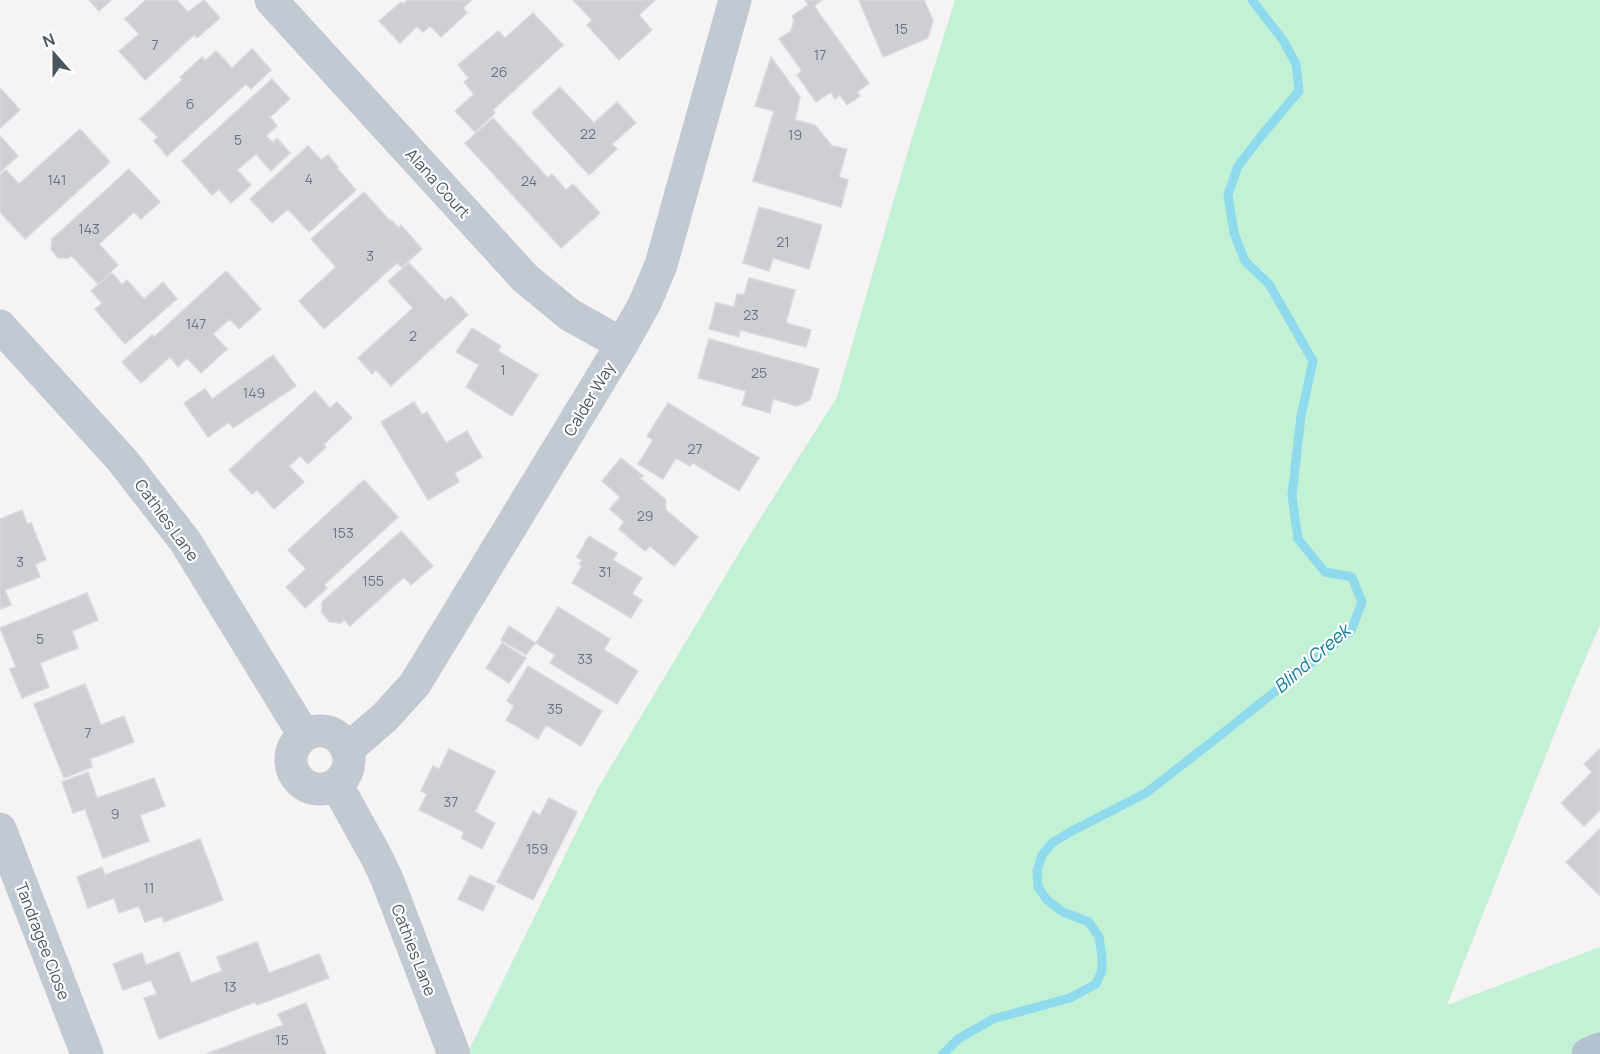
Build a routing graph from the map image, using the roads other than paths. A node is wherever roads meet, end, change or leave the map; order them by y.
1 (271, 0) edge
2 (735, 0) edge
3 (0, 326) edge
4 (622, 344) junction
5 (304, 735) junction
6 (347, 750) junction
7 (336, 784) junction
8 (0, 829) edge
9 (1600, 1049) edge
10 (87, 1054) edge
11 (454, 1054) edge
12 (1588, 1054) edge

1 - 4 street, Alana Court
2 - 4 street, Calder Way
3 - 5 street, Cathies Lane
4 - 6 street, Calder Way
5 - 6 street
5 - 7 street
6 - 7 street
7 - 11 street, Cathies Lane
8 - 10 street, Tandragee Close
9 - 12 main road

